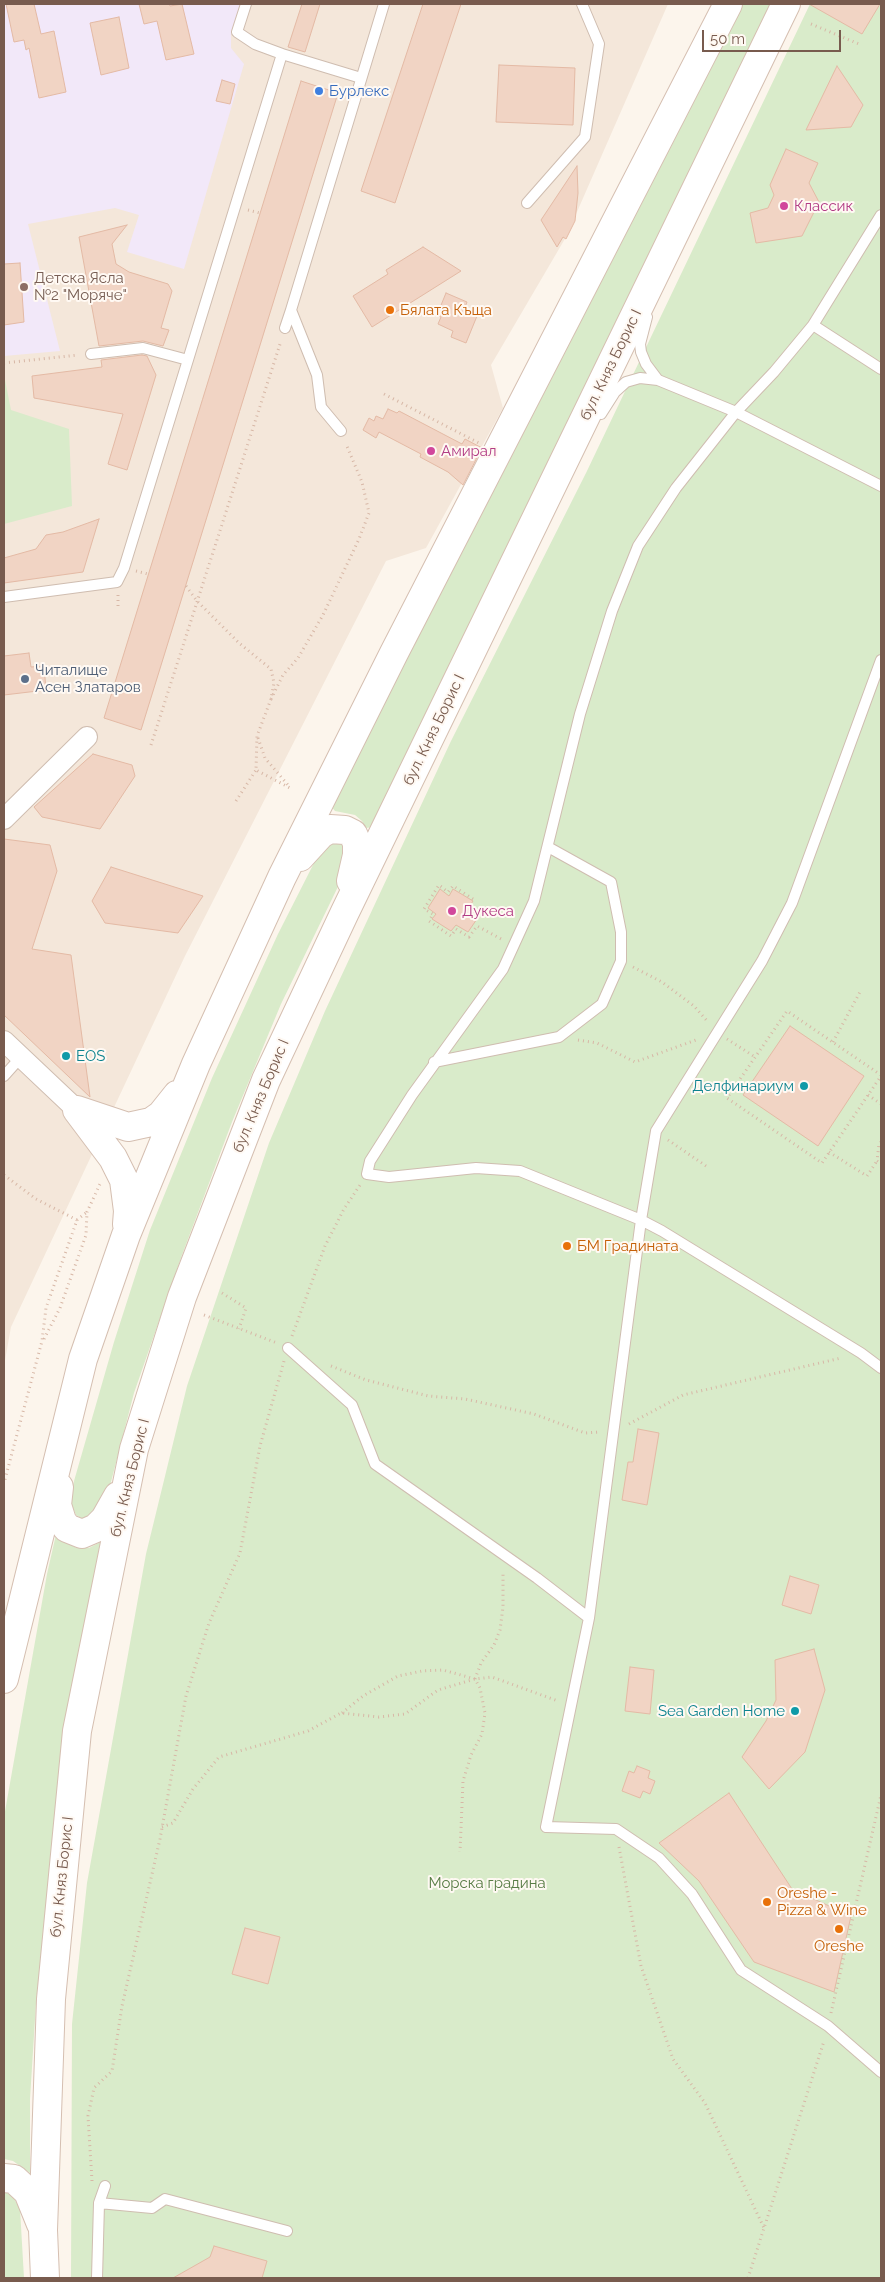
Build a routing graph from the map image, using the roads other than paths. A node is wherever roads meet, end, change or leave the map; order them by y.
1 (246, 4) edge
2 (384, 4) edge
3 (582, 4) edge
4 (728, 4) edge
5 (786, 4) edge
6 (282, 54) junction
7 (362, 78) junction
8 (527, 203) dead end
9 (881, 215) edge
10 (670, 243) junction
11 (291, 310) junction
12 (812, 325) junction
13 (285, 328) road end
14 (91, 354) road end
15 (188, 360) junction
16 (881, 369) edge
17 (658, 380) junction
18 (736, 412) junction
19 (341, 431) road end
20 (881, 486) edge
21 (546, 500) junction
22 (4, 597) edge
23 (881, 660) edge
24 (88, 737) dead end
25 (4, 819) edge
26 (548, 847) junction
27 (282, 877) junction
28 (345, 912) junction
29 (4, 1041) edge
30 (20, 1057) junction
31 (434, 1062) junction
32 (196, 1064) junction
33 (4, 1076) edge
34 (78, 1110) junction
35 (641, 1220) junction
36 (126, 1235) junction
37 (288, 1348) road end
38 (881, 1368) edge
39 (67, 1428) junction
40 (134, 1450) junction
41 (589, 1618) junction
42 (4, 1679) edge
43 (881, 2072) edge
44 (4, 2178) edge
45 (105, 2186) dead end
46 (99, 2203) junction
47 (43, 2230) junction
48 (287, 2231) dead end
49 (45, 2278) edge
50 (97, 2278) edge

1 - 6 lane
2 - 7 lane
3 - 8 lane
4 - 27 main road
5 - 10 main road, бул. Княз Борис I
6 - 7 lane
6 - 15 lane
7 - 11 lane
9 - 12 lane
10 - 17 lane
10 - 21 main road, бул. Княз Борис I
11 - 13 lane
11 - 19 lane
12 - 16 lane
12 - 18 lane
14 - 15 lane
15 - 22 lane
17 - 18 lane
17 - 21 lane
18 - 20 lane
18 - 26 lane
21 - 28 main road, бул. Княз Борис I
23 - 35 lane
24 - 25 street
26 - 31 lane
26 - 31 lane
27 - 28 main road
27 - 32 main road
28 - 40 main road, бул. Княз Борис I
29 - 30 street
30 - 33 lane
30 - 34 street
31 - 35 lane
32 - 34 main road
32 - 36 main road
34 - 36 main road
35 - 38 lane
35 - 41 lane
36 - 39 main road
37 - 41 lane
39 - 40 main road
39 - 42 main road
40 - 47 main road, бул. Княз Борис I
41 - 43 lane
44 - 47 main road
45 - 46 lane
46 - 48 lane
46 - 50 lane
47 - 49 main road, бул. Княз Борис I

